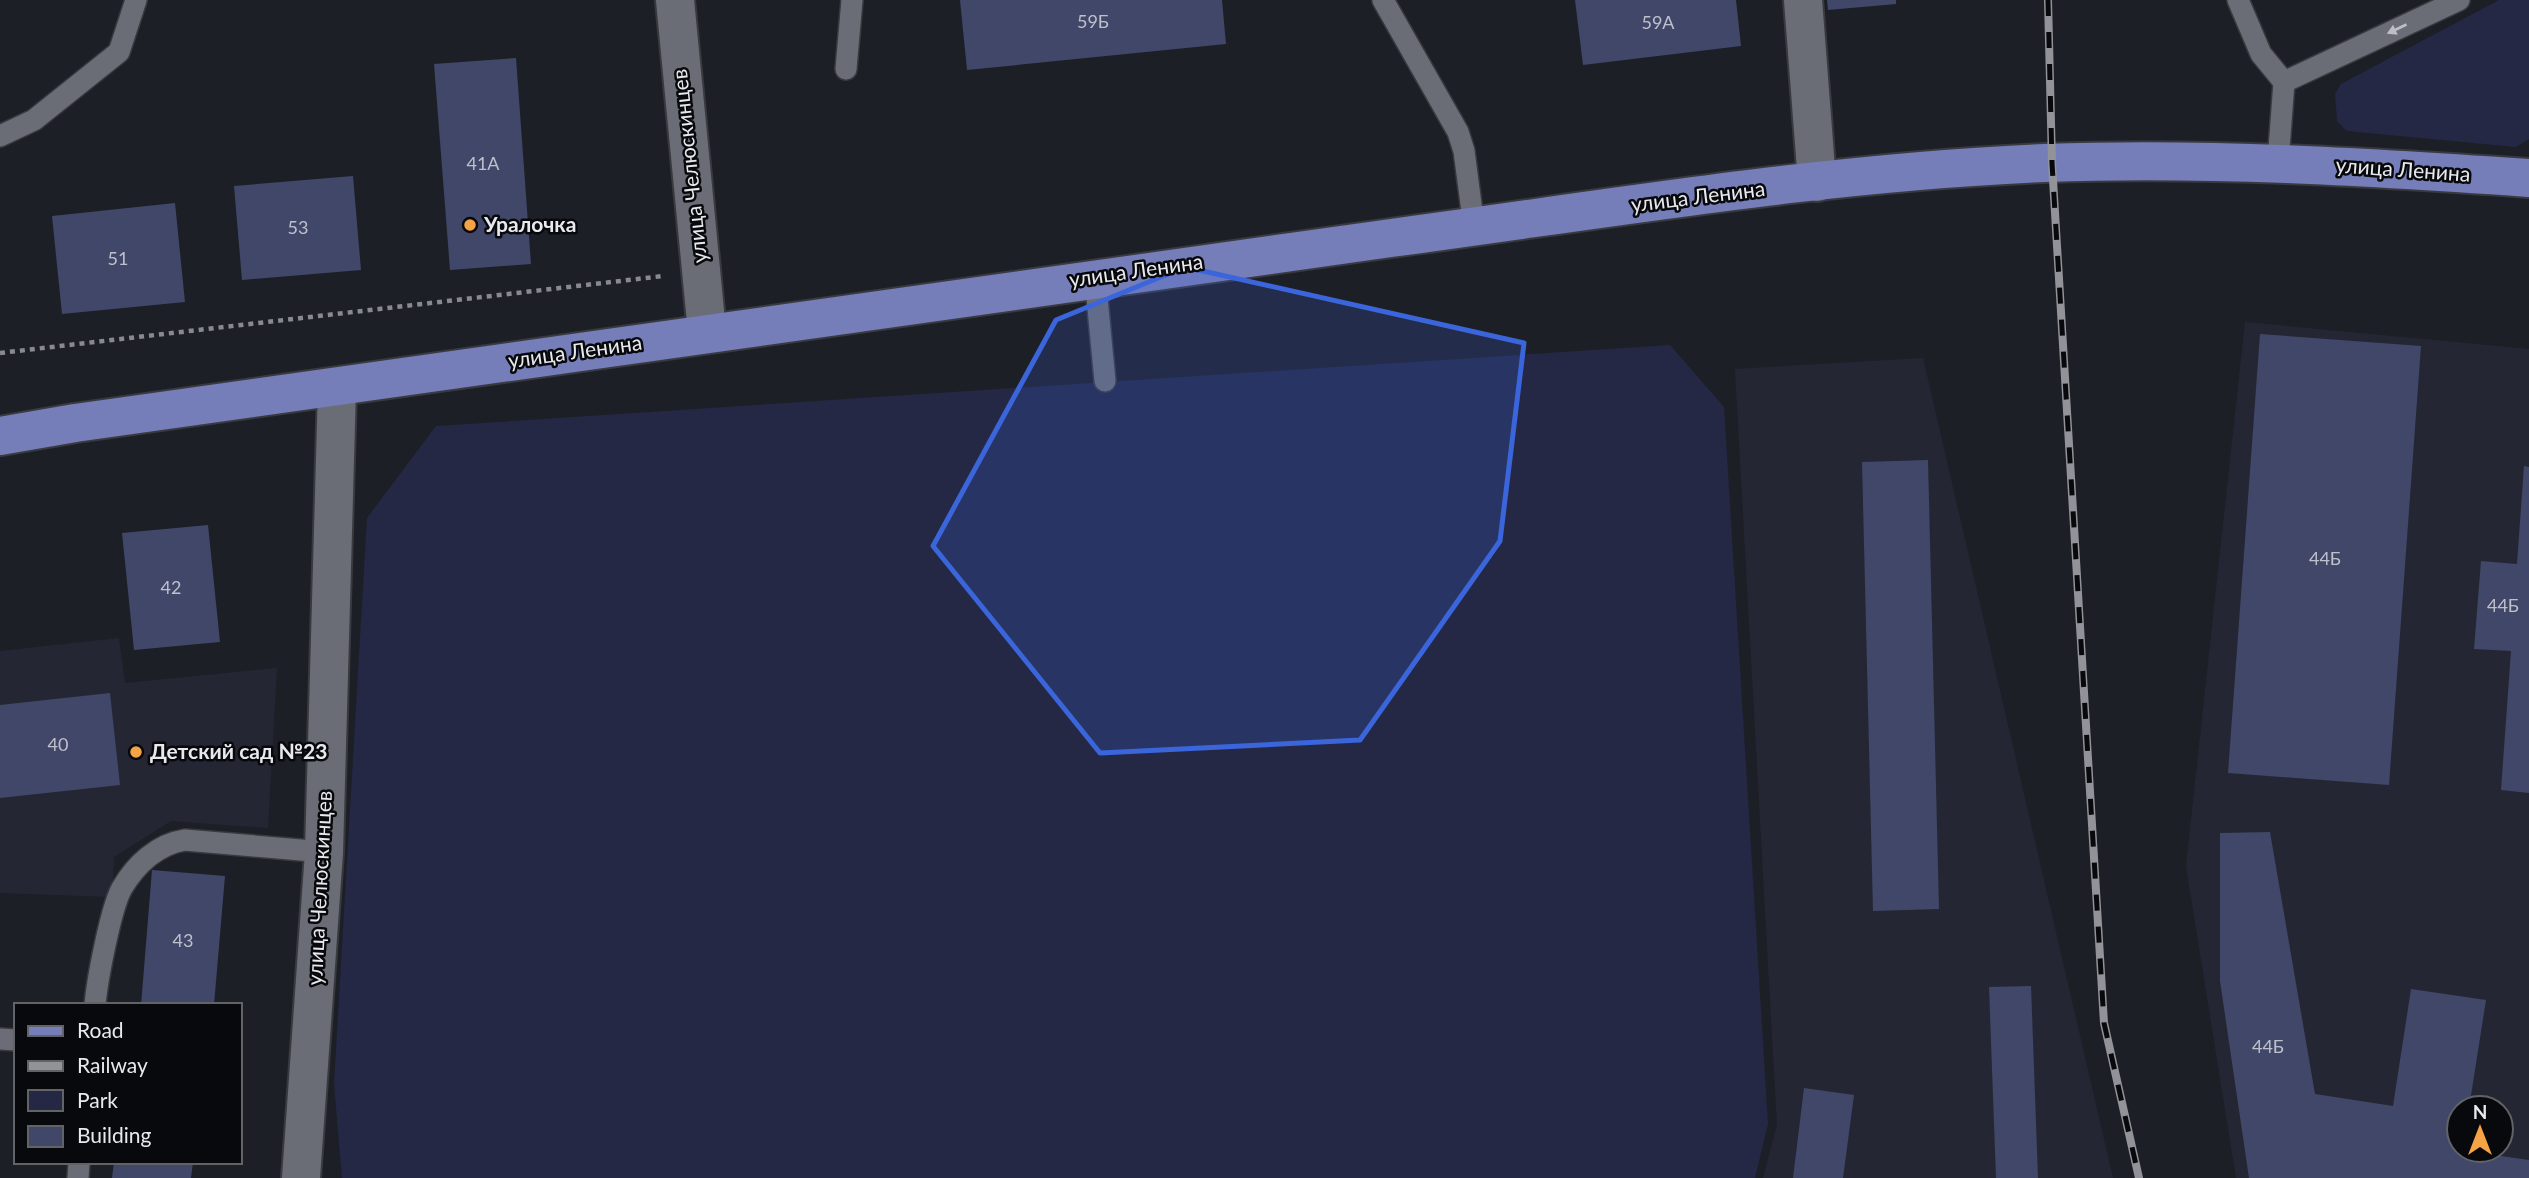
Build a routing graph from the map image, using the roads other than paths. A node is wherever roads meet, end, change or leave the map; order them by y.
1 (136, 0) edge
2 (675, 0) edge
3 (852, 0) edge
4 (1383, 0) edge
5 (1803, 0) edge
6 (2238, 0) edge
7 (2459, 0) edge
8 (846, 69) dead end
9 (2284, 82) junction
10 (0, 136) edge
11 (2278, 162) junction
12 (2529, 178) edge
13 (1817, 181) junction
14 (1474, 227) junction
15 (1095, 277) junction
16 (708, 332) junction
17 (1105, 381) dead end
18 (337, 388) junction
19 (0, 436) edge
20 (324, 852) junction
21 (95, 1003) edge
22 (302, 1178) edge

1 - 10 lane
2 - 16 street, улица Челюскинцев
3 - 8 lane
4 - 14 lane
5 - 13 street
6 - 9 lane
7 -> 9 lane
9 - 11 lane
11 - 12 main road, улица Ленина
11 - 13 main road, улица Ленина
13 - 14 main road, улица Ленина
14 - 15 main road, улица Ленина
15 - 16 main road, улица Ленина
15 - 17 lane
16 - 18 main road, улица Ленина
18 - 19 main road, улица Ленина
18 - 20 street, улица Челюскинцев
20 - 21 lane
20 - 22 street, улица Челюскинцев

